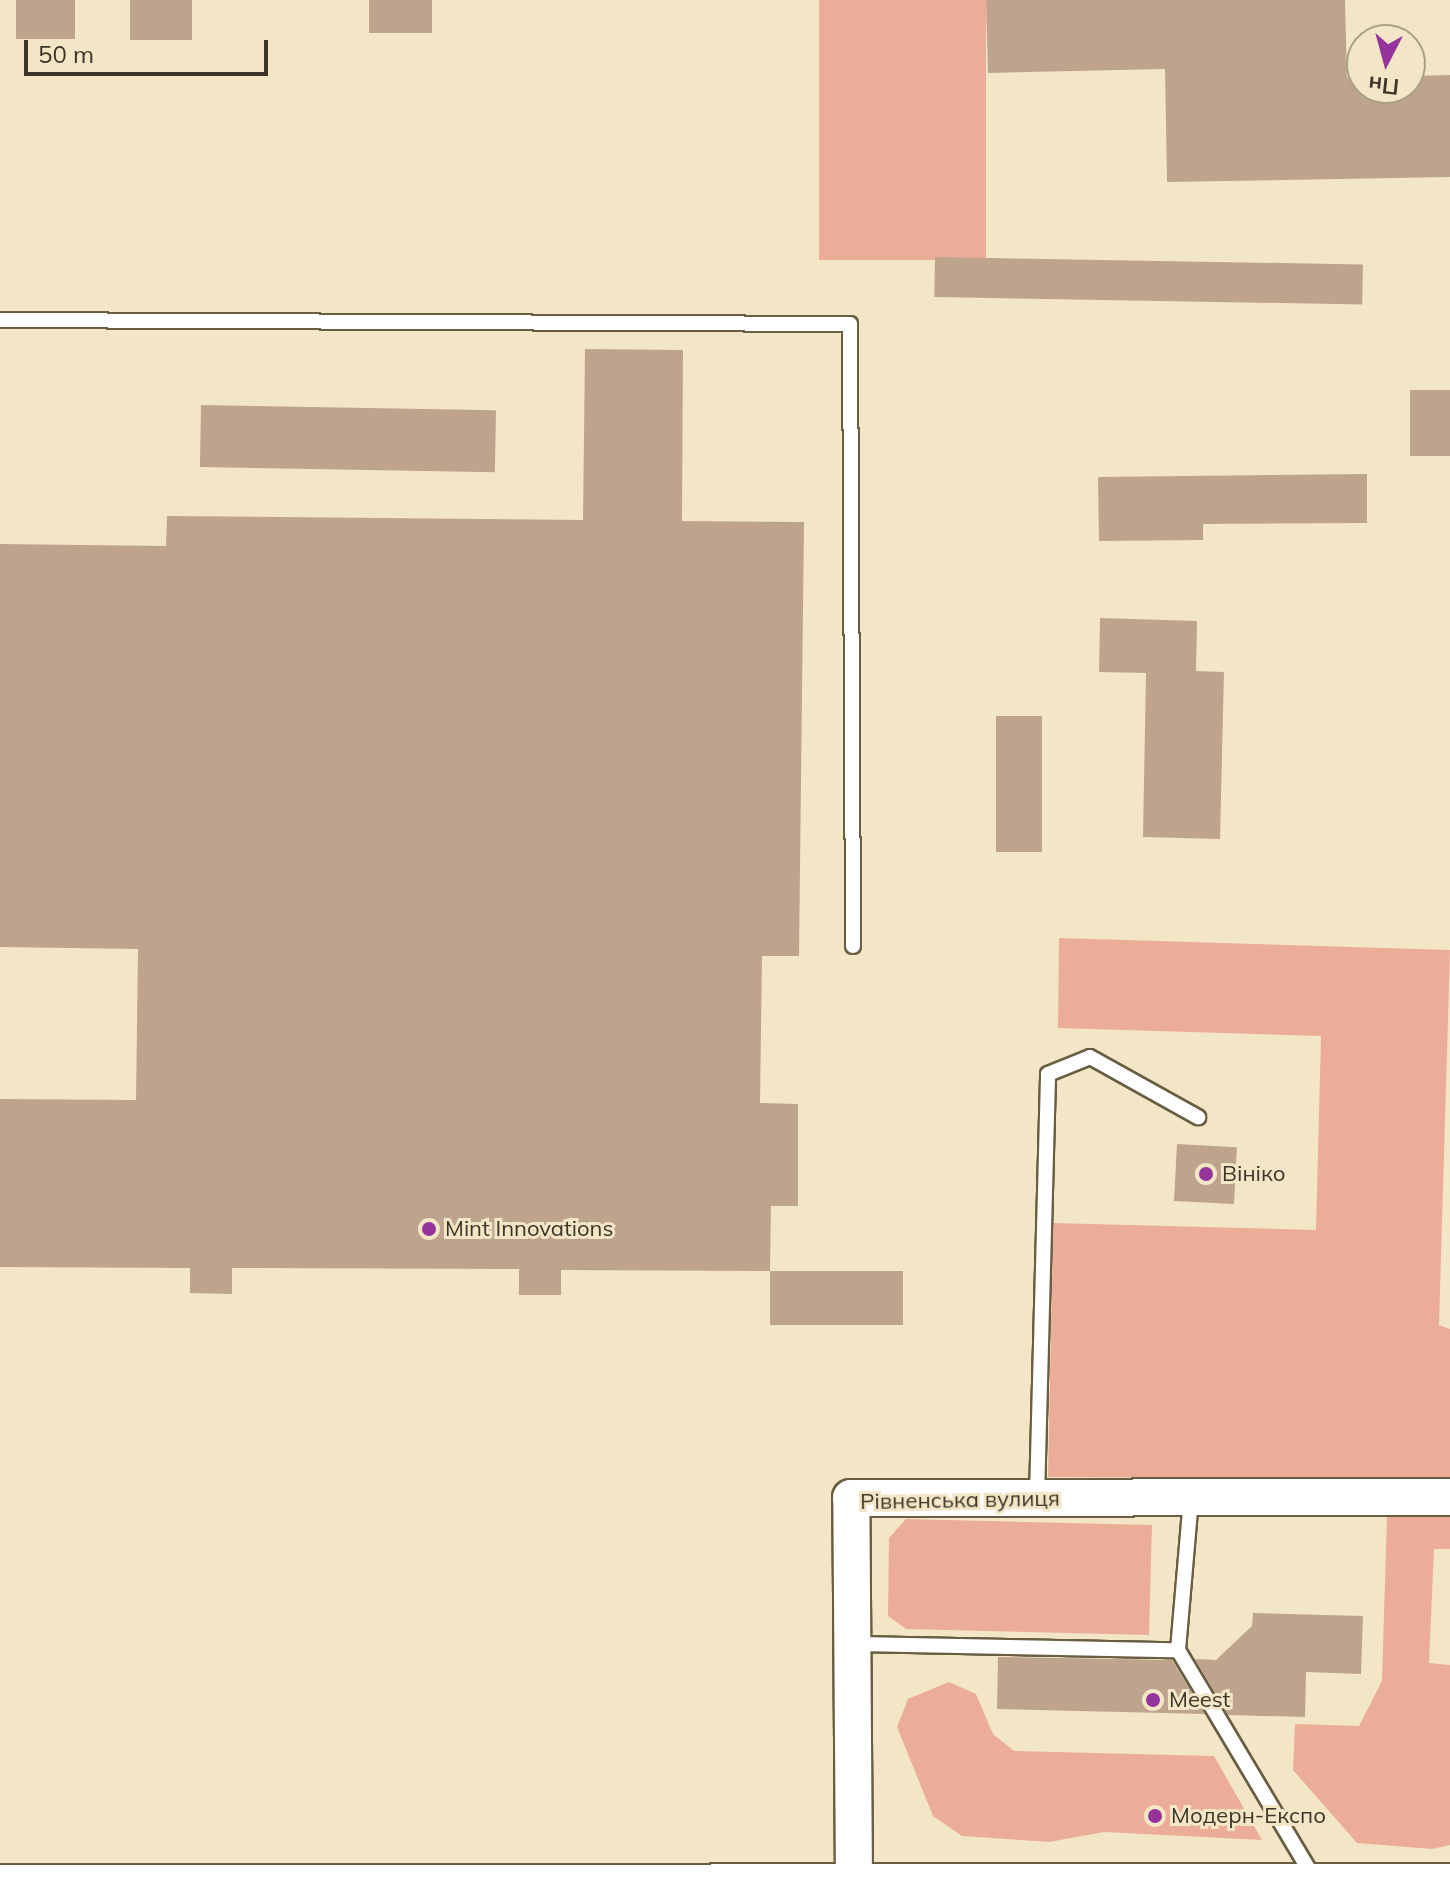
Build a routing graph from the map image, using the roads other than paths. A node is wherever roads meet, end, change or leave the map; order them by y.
1 (0, 320) edge
2 (853, 946) dead end
3 (1198, 1117) dead end
4 (1037, 1497) junction
5 (1450, 1497) edge
6 (1191, 1498) junction
7 (850, 1644) junction
8 (1178, 1650) junction
9 (854, 1882) junction
10 (1318, 1885) junction
11 (1450, 1886) edge
12 (0, 1887) edge
13 (184, 1890) edge
14 (1369, 1891) edge

1 - 2 lane
3 - 4 lane
4 - 6 street, Рівненська вулиця
4 - 7 street, Рівненська вулиця
5 - 6 street, Рівненська вулиця
6 - 8 lane
7 - 8 lane
7 - 9 street, Рівненська вулиця
8 - 10 lane
9 - 10 main road
9 - 13 main road
10 - 14 main road
11 - 14 main road
12 - 13 main road

